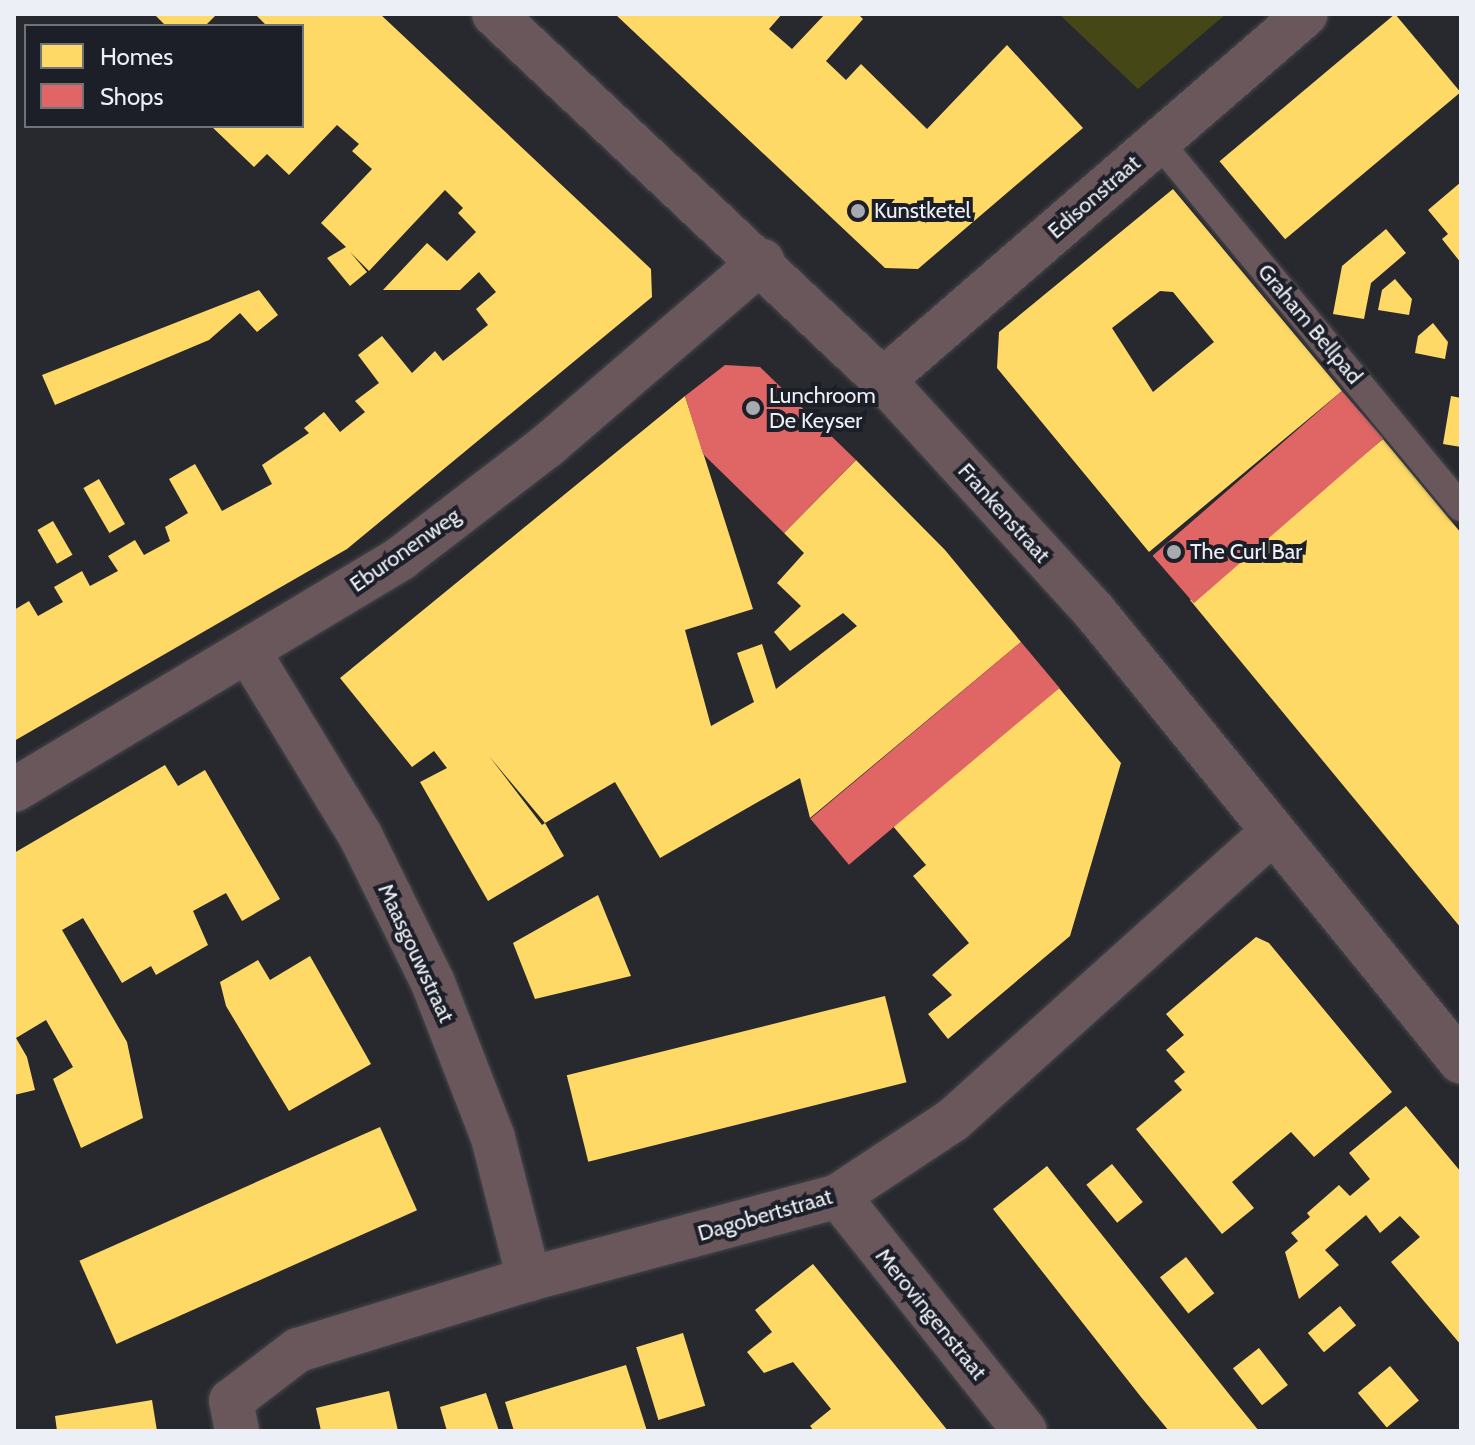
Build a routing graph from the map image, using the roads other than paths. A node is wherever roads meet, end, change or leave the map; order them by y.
1 (494, 14) edge
2 (1306, 14) edge
3 (1158, 141) junction
4 (762, 261) junction
5 (883, 380) junction
6 (1461, 507) edge
7 (248, 651) junction
8 (14, 790) edge
9 (1272, 833) junction
10 (1457, 1049) edge
11 (838, 1196) junction
12 (529, 1279) junction
13 (237, 1431) edge
14 (1025, 1431) edge

1 - 4 street, Frankenstraat
2 - 3 street, Edisonstraat
3 - 5 street, Edisonstraat
3 - 6 lane, Graham Bellpad
4 - 5 street, Frankenstraat
4 - 7 street, Eburonenweg
5 - 9 street, Frankenstraat
7 - 8 street, Eburonenweg
7 - 12 street, Maasgouwstraat
9 - 10 street, Frankenstraat
9 - 11 street, Dagobertstraat
11 - 12 street, Dagobertstraat
11 - 14 street, Merovingenstraat
12 - 13 street, Dagobertstraat

